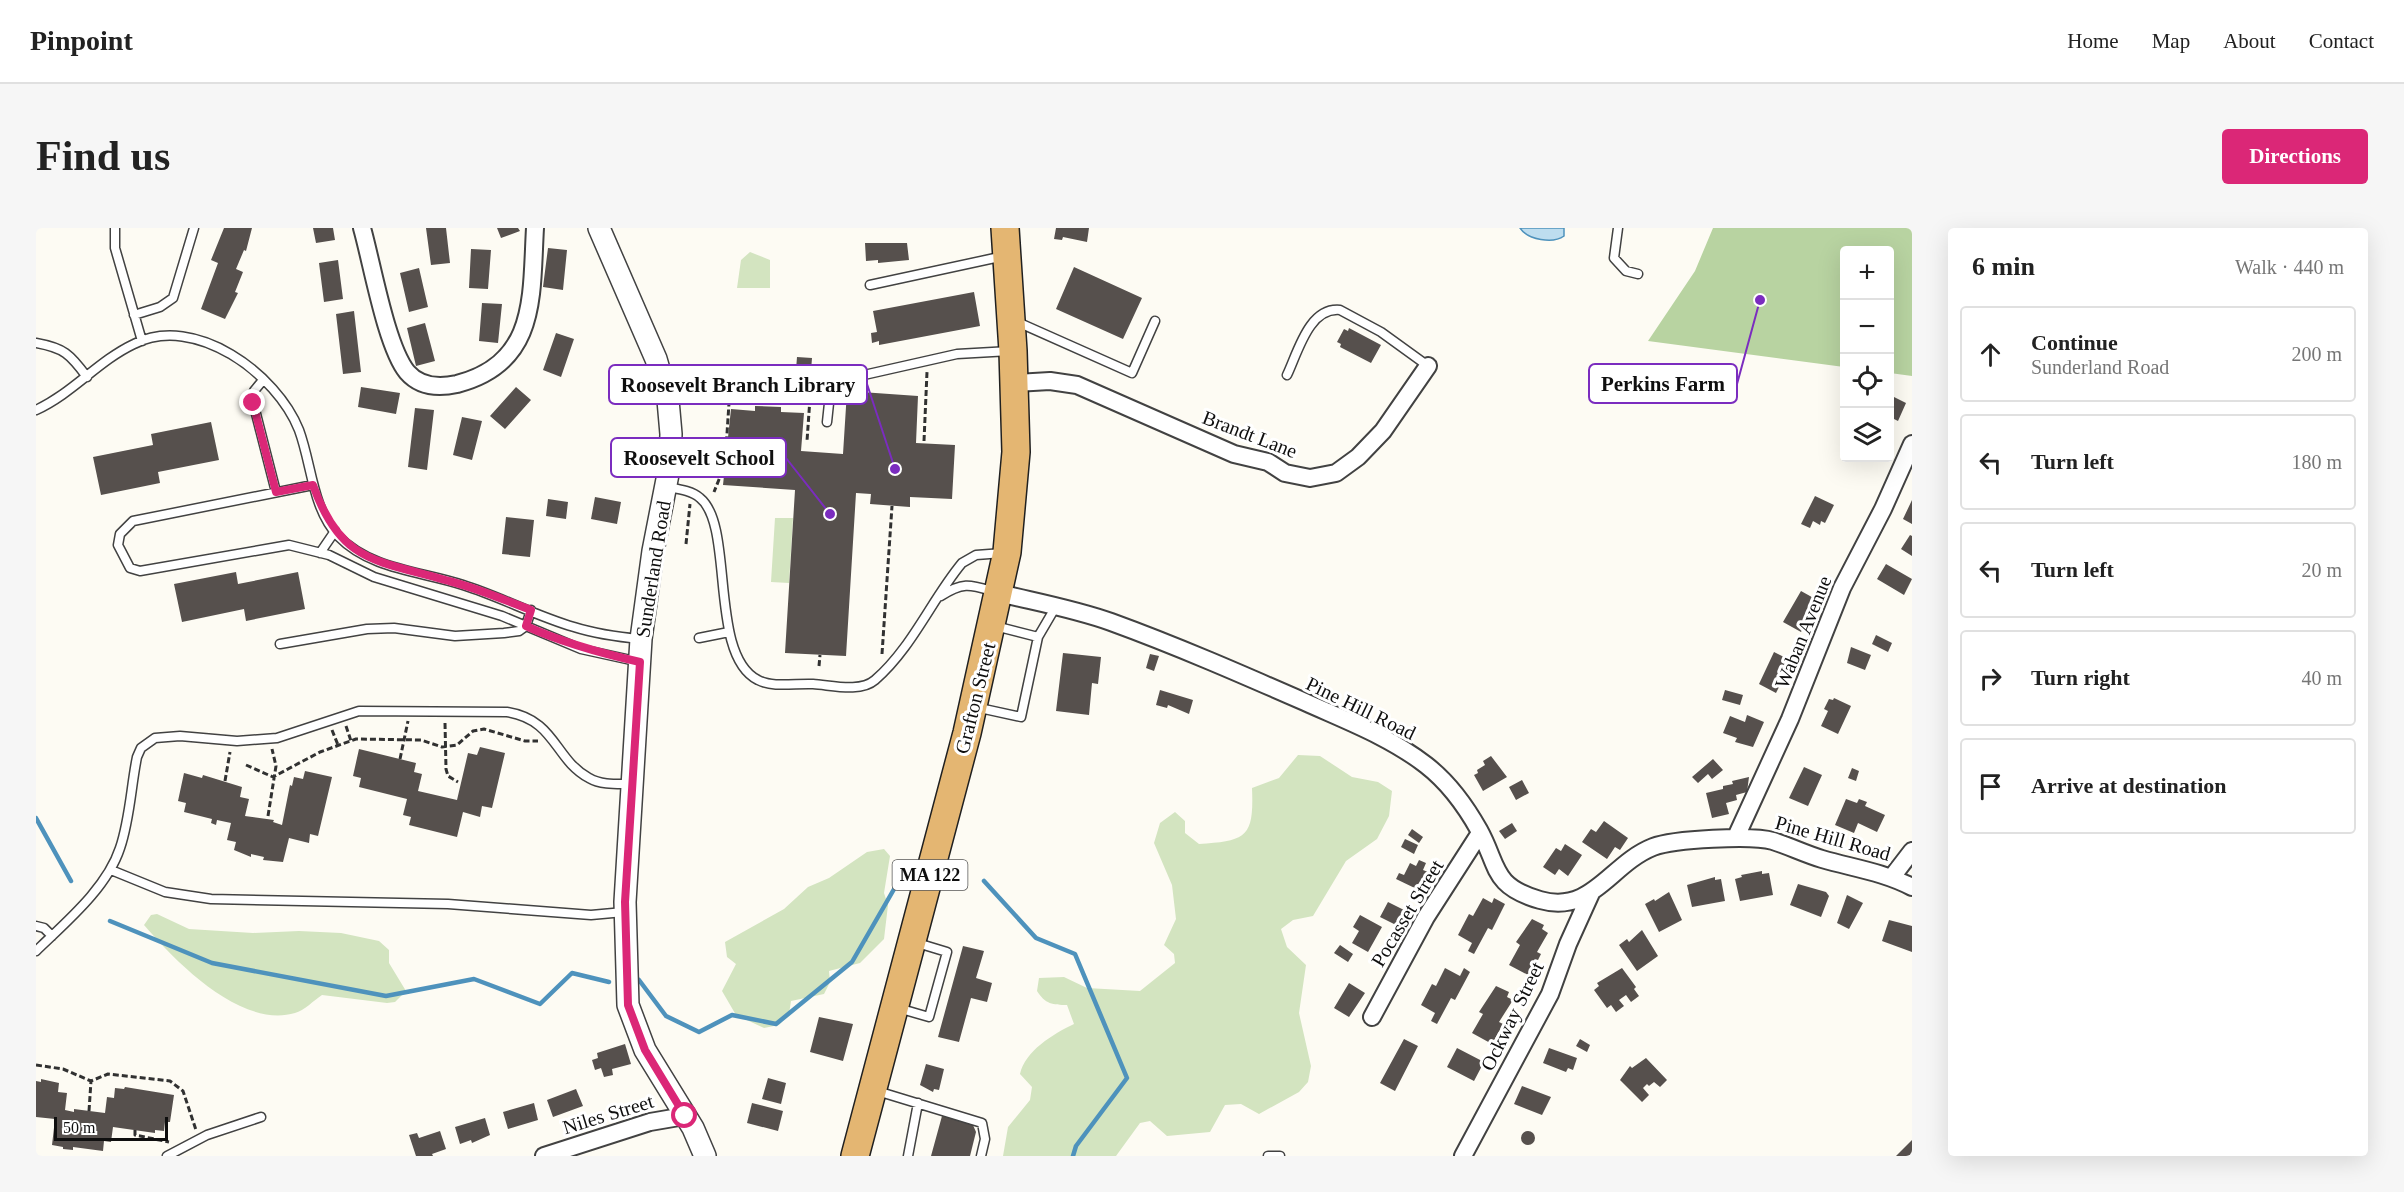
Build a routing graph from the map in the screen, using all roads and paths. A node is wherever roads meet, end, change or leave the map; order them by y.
1 (115, 228) edge
2 (194, 228) edge
3 (362, 228) edge
4 (535, 228) edge
5 (598, 228) edge
6 (1005, 228) edge
7 (1617, 228) edge
8 (1007, 255) junction
9 (1638, 274) dead end
10 (870, 285) dead end
11 (134, 315) junction
12 (1012, 319) junction
13 (1155, 321) dead end
14 (142, 341) junction
15 (36, 343) edge
16 (1013, 351) junction
17 (927, 361) junction
18 (1428, 366) joint
19 (1287, 375) dead end
20 (87, 377) junction
21 (263, 381) junction
22 (1015, 383) junction
23 (36, 410) edge
24 (827, 422) dead end
25 (807, 441) dead end
26 (924, 441) dead end
27 (1912, 444) edge
28 (686, 450) dead end
29 (719, 458) junction
30 (313, 485) junction
31 (665, 487) junction
32 (276, 492) junction
33 (714, 492) dead end
34 (690, 504) dead end
35 (892, 506) dead end
36 (334, 531) junction
37 (686, 544) dead end
38 (320, 552) junction
39 (1007, 552) junction
40 (999, 593) junction
41 (939, 597) junction
42 (1055, 608) junction
43 (531, 610) junction
44 (526, 626) junction
45 (992, 626) junction
46 (729, 632) junction
47 (1038, 637) junction
48 (699, 638) dead end
49 (641, 639) junction
50 (280, 644) dead end
51 (882, 654) dead end
52 (820, 655) dead end
53 (640, 662) junction
54 (819, 666) dead end
55 (974, 706) junction
56 (407, 732) dead end
57 (348, 735) dead end
58 (445, 736) dead end
59 (270, 739) junction
60 (336, 739) dead end
61 (404, 739) junction
62 (351, 741) junction
63 (545, 744) dead end
64 (338, 745) junction
65 (445, 747) junction
66 (400, 759) dead end
67 (230, 764) dead end
68 (246, 765) dead end
69 (273, 777) junction
70 (225, 781) dead end
71 (458, 782) dead end
72 (632, 784) junction
73 (268, 816) dead end
74 (1480, 833) junction
75 (1736, 837) junction
76 (1912, 851) edge
77 (111, 870) junction
78 (1892, 877) junction
79 (1912, 886) edge
80 (1592, 891) junction
81 (625, 911) junction
82 (36, 926) edge
83 (52, 936) junction
84 (913, 942) junction
85 (36, 951) edge
86 (895, 1007) junction
87 (1372, 1017) dead end
88 (36, 1065) edge
89 (91, 1081) junction
90 (872, 1090) junction
91 (918, 1103) junction
92 (89, 1111) dead end
93 (685, 1116) junction
94 (261, 1117) dead end
95 (135, 1130) dead end
96 (198, 1139) junction
97 (180, 1150) junction
98 (167, 1156) edge
99 (544, 1156) edge
100 (705, 1156) edge
101 (855, 1156) edge
102 (908, 1156) edge
103 (981, 1156) edge
104 (1268, 1156) edge
105 (1280, 1156) edge
106 (1463, 1156) edge

1 - 11 lane
2 - 11 lane
3 - 4 street
5 - 31 street, Sunderland Road
6 - 8 highway, Grafton Street / MA 122
7 - 9 lane
8 - 10 lane
8 - 12 highway, Grafton Street / MA 122
11 - 14 lane
12 - 13 lane
12 - 16 highway, Grafton Street / MA 122
14 - 20 lane
14 - 21 lane
15 - 20 lane
16 - 17 lane
16 - 22 highway, Grafton Street / MA 122
17 - 24 lane
17 - 26 path
18 - 19 lane
18 - 22 street, Brandt Lane
20 - 23 lane
21 - 30 lane
21 - 32 lane
22 - 39 highway, Grafton Street / MA 122
25 - 29 path
27 - 75 street, Waban Avenue
28 - 29 path
29 - 33 path
30 - 32 lane
30 - 36 lane
31 - 46 lane
31 - 49 street, Sunderland Road
32 - 38 lane
34 - 37 path
35 - 51 path
36 - 38 lane
36 - 43 lane
38 - 44 lane
39 - 40 highway, Grafton Street / MA 122
39 - 41 lane
40 - 41 lane
40 - 42 street, Pine Hill Road
40 - 45 highway, Grafton Street / MA 122
41 - 46 lane
42 - 47 lane
42 - 74 street, Pine Hill Road
43 - 44 lane
43 - 49 lane
44 - 50 lane
44 - 53 lane
45 - 47 lane
45 - 55 highway, Grafton Street / MA 122
46 - 48 lane
47 - 55 lane
49 - 53 street, Sunderland Road
52 - 54 path
53 - 72 street, Sunderland Road
55 - 84 highway, Grafton Street / MA 122
56 - 61 path
57 - 62 path
58 - 65 path
59 - 69 path
59 - 72 lane
59 - 77 lane
60 - 64 path
61 - 62 path
61 - 65 path
61 - 66 path
62 - 64 path
63 - 65 path
64 - 69 path
65 - 71 path
67 - 70 path
68 - 69 path
69 - 73 path
72 - 81 street, Sunderland Road
74 - 80 street, Pine Hill Road
74 - 87 street, Pocasset Street
75 - 78 street, Pine Hill Road
75 - 80 street, Pine Hill Road
76 - 78 street
77 - 81 lane
77 - 83 lane
78 - 79 street, Pine Hill Road
80 - 106 street, Ockway Street
81 - 93 street, Sunderland Road
82 - 83 lane
83 - 85 lane
84 - 86 highway, Grafton Street / MA 122
84 - 86 lane
86 - 90 highway, Grafton Street / MA 122
88 - 89 path
89 - 92 path
89 - 96 path
90 - 91 lane
90 - 101 highway, Grafton Street / MA 122
91 - 102 lane
91 - 103 lane
93 - 99 street, Niles Street
93 - 100 street, Sunderland Road
94 - 96 lane
95 - 97 path
96 - 97 lane
97 - 98 lane
104 - 105 lane

